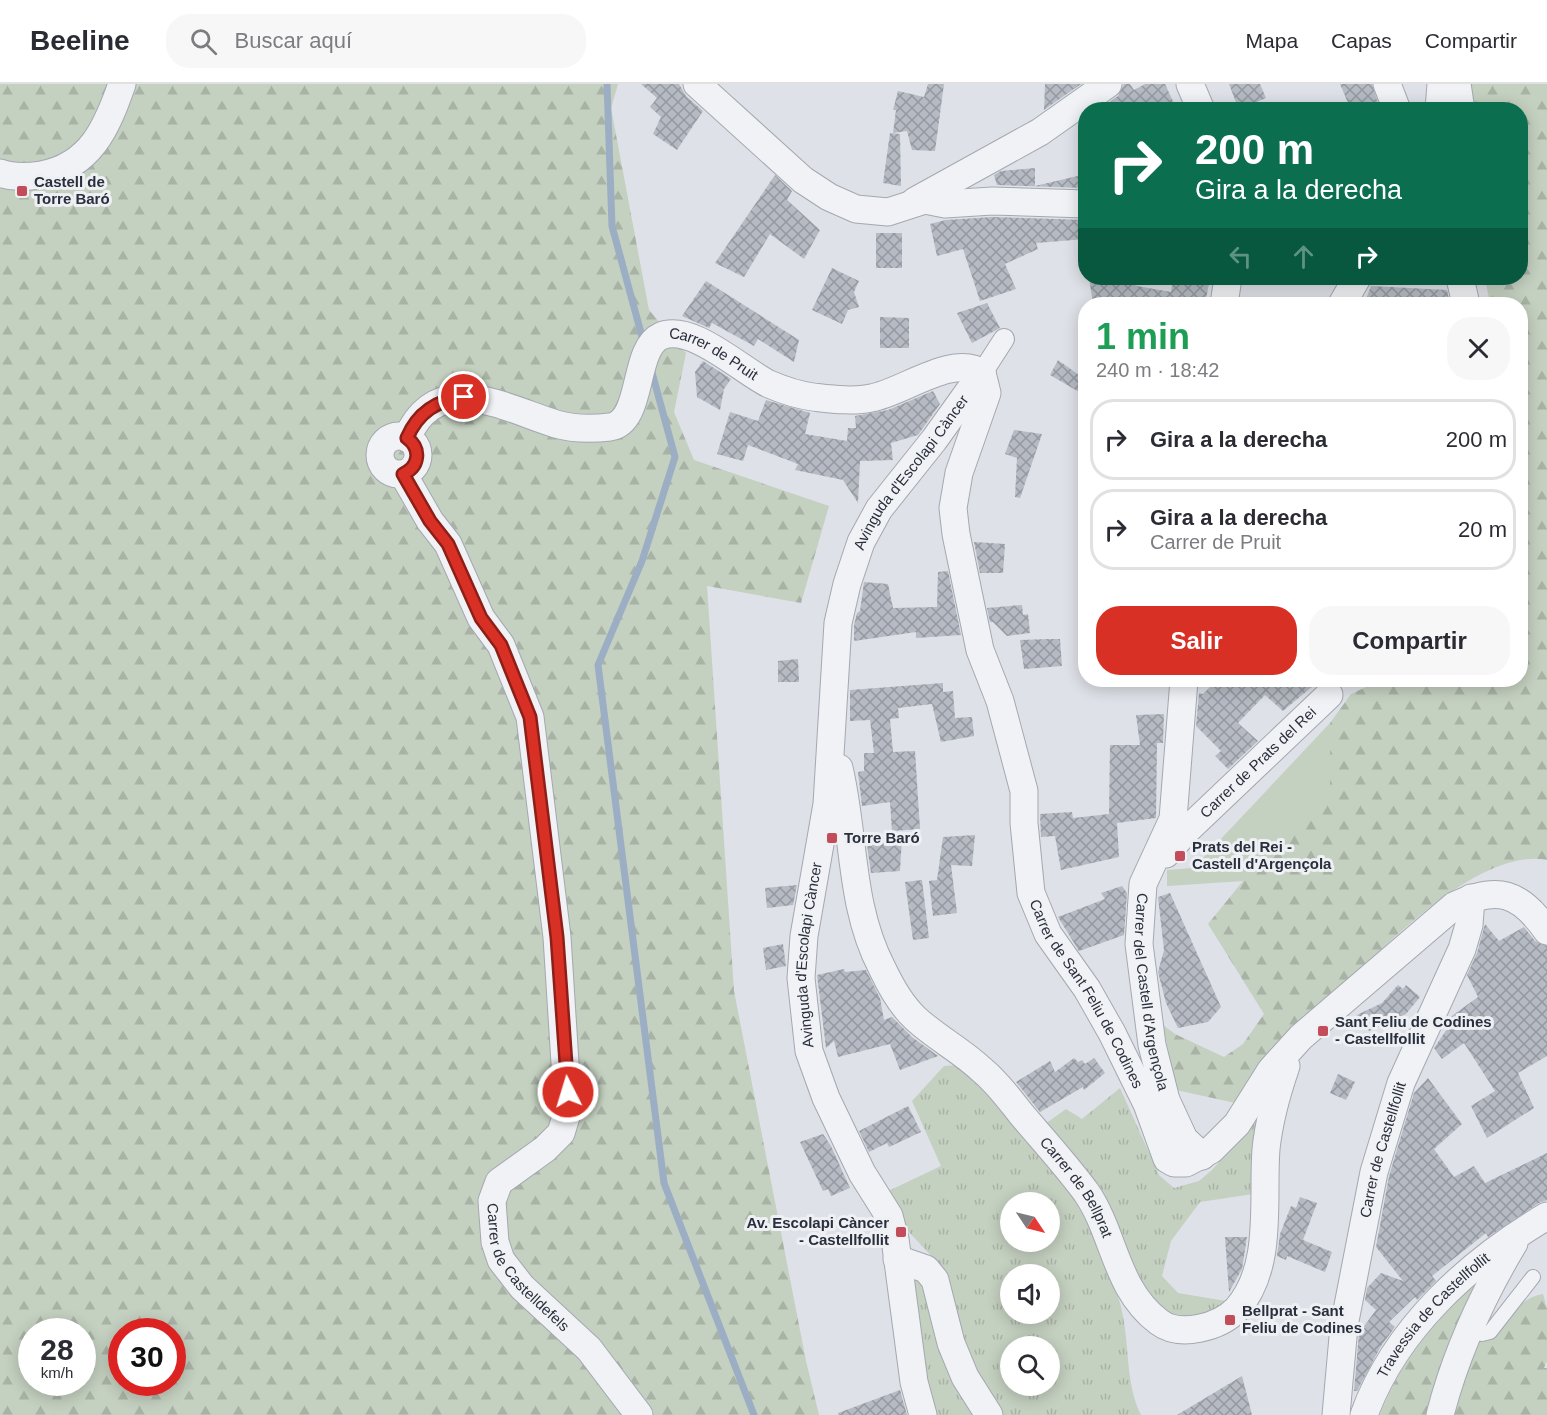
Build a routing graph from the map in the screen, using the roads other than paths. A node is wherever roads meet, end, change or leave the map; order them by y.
1 (122, 84) edge
2 (697, 84) edge
3 (1108, 84) edge
4 (1190, 84) edge
5 (1387, 84) edge
6 (1441, 84) edge
7 (1457, 84) edge
8 (1082, 102) edge
9 (1198, 102) edge
10 (1394, 102) edge
11 (1440, 102) edge
12 (1460, 102) edge
13 (1078, 105) edge
14 (0, 173) edge
15 (912, 203) junction
16 (1078, 204) edge
17 (1004, 339) dead end
18 (982, 373) junction
19 (403, 474) joint
20 (1183, 687) edge
21 (1329, 695) dead end
22 (832, 743) junction
23 (1143, 884) junction
24 (1471, 897) junction
25 (1547, 931) edge
26 (1301, 1037) junction
27 (1202, 1156) junction
28 (1547, 1216) edge
29 (1520, 1232) junction
30 (897, 1259) junction
31 (1533, 1277) dead end
32 (1467, 1331) junction
33 (639, 1415) edge
34 (923, 1415) edge
35 (989, 1415) edge
36 (1336, 1415) edge
37 (1364, 1415) edge
38 (1440, 1415) edge

1 - 14 street
2 - 15 street
3 - 8 street
4 - 9 street
5 - 10 street
6 - 11 street
7 - 12 street
13 - 15 street
15 - 16 street
17 - 18 street
18 - 19 street, Carrer de Pruit
18 - 22 street, Avinguda d'Escolapi Càncer
18 - 27 street, Carrer de Sant Feliu de Codines
19 - 33 street, Carrer de Castelldefels
20 - 23 street, Carrer del Castell d'Argençola
21 - 23 street, Carrer de Prats del Rei
22 - 26 street, Carrer de Bellprat
22 - 30 street, Avinguda d'Escolapi Càncer
23 - 27 street, Carrer del Castell d'Argençola
24 - 25 street, Carrer de Sant Feliu de Codines
24 - 26 street, Carrer de Sant Feliu de Codines
24 - 36 street, Carrer de Castellfollit
26 - 27 street, Carrer de Sant Feliu de Codines
28 - 29 street, Travessia de Castellfollit
29 - 32 street
29 - 37 street, Travessia de Castellfollit
30 - 34 street, Avinguda d'Escolapi Càncer
30 - 35 street
31 - 32 lane
32 - 38 street

